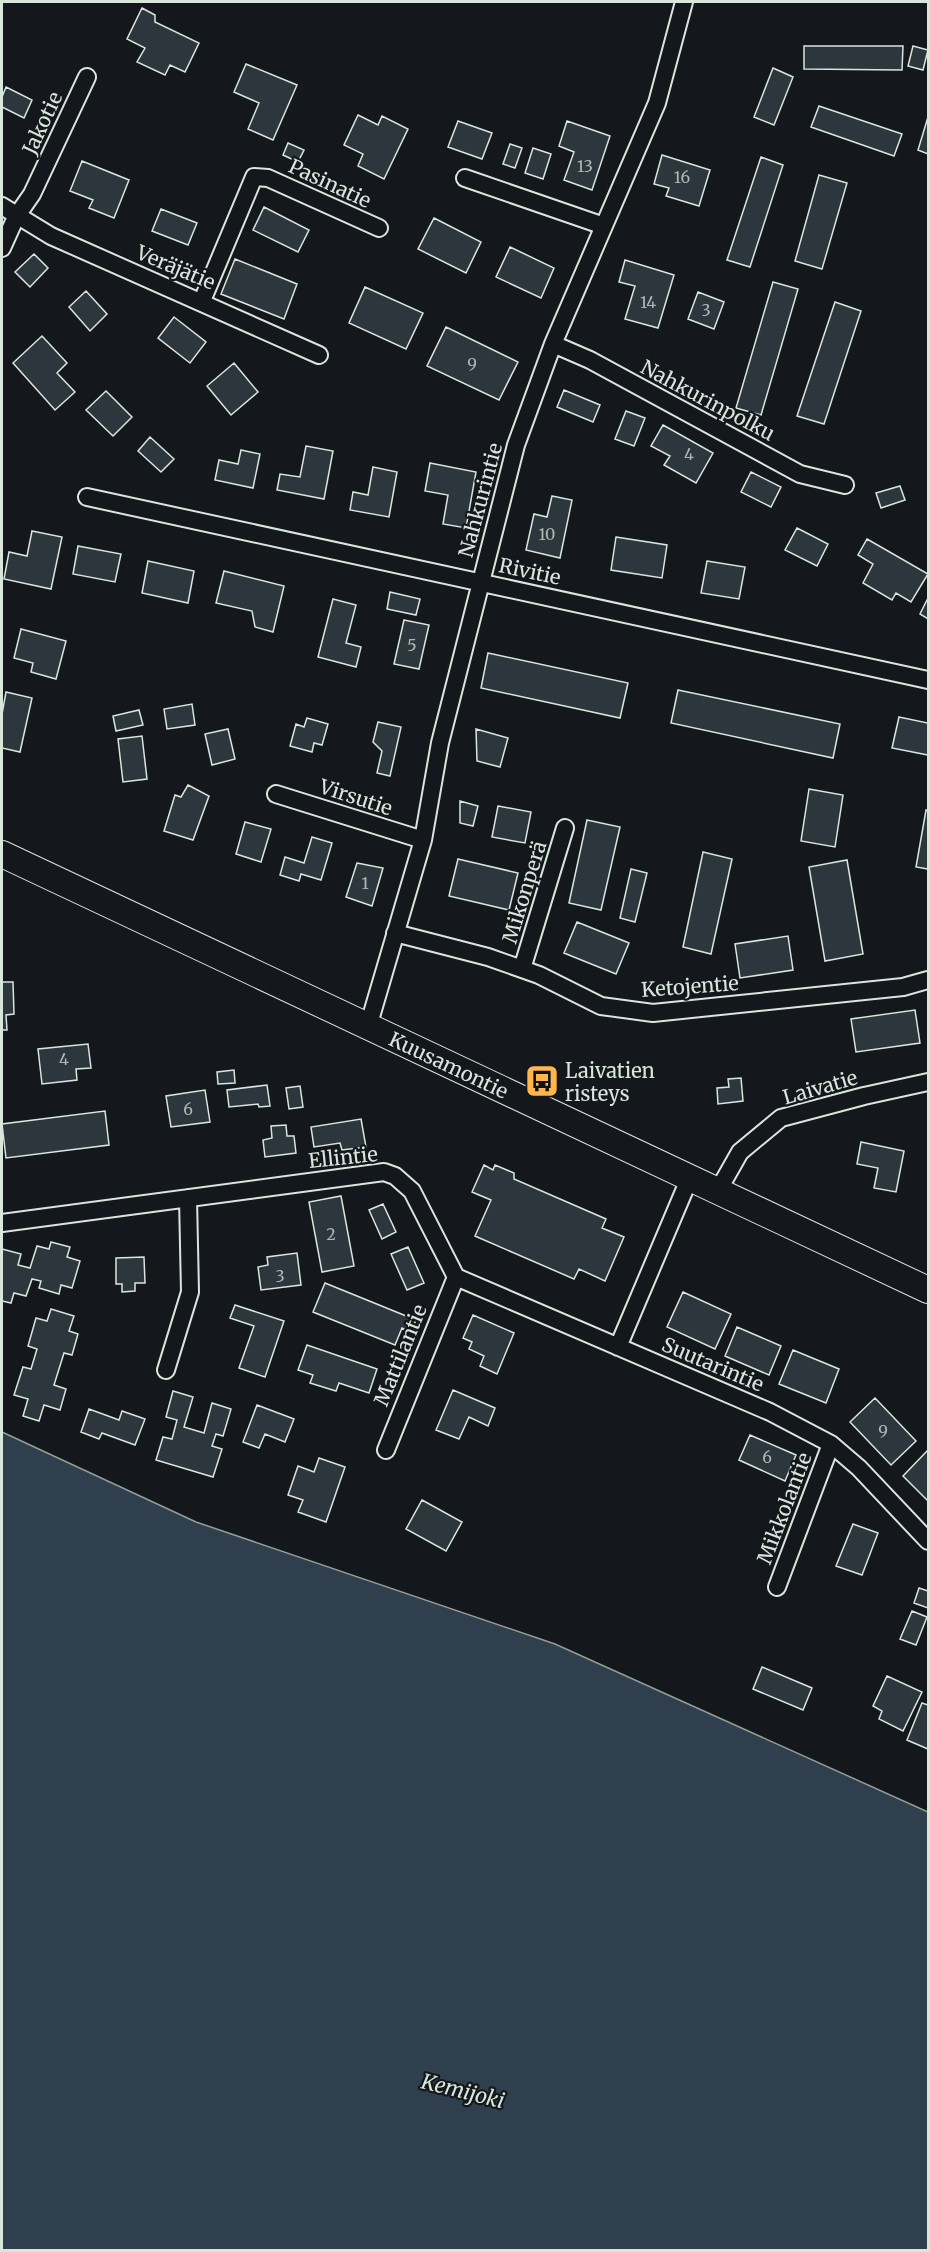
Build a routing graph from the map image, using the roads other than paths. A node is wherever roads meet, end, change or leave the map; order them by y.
1 (684, 2) edge
2 (87, 77) dead end
3 (465, 178) dead end
4 (2, 206) edge
5 (16, 217) junction
6 (604, 226) junction
7 (379, 228) dead end
8 (2, 248) edge
9 (202, 301) junction
10 (553, 344) junction
11 (320, 355) dead end
12 (845, 485) dead end
13 (87, 497) dead end
14 (480, 582) junction
15 (928, 680) edge
16 (276, 794) dead end
17 (565, 828) dead end
18 (423, 840) junction
19 (2, 854) edge
20 (395, 933) junction
21 (522, 969) junction
22 (928, 980) edge
23 (368, 1027) junction
24 (928, 1082) edge
25 (690, 1177) junction
26 (719, 1190) junction
27 (188, 1198) junction
28 (2, 1223) edge
29 (456, 1277) junction
30 (928, 1290) edge
31 (618, 1347) junction
32 (166, 1370) dead end
33 (831, 1444) junction
34 (386, 1450) dead end
35 (928, 1541) edge
36 (777, 1587) dead end

1 - 6 street, Nahkurintie
2 - 5 street, Jakotie
3 - 6 street
4 - 5 street, Veräjätie
5 - 8 street, Jakotie
5 - 9 street, Veräjätie
6 - 10 street, Nahkurintie
7 - 9 street, Pasinatie
9 - 11 street, Veräjätie
10 - 12 street, Nahkurinpolku
10 - 14 street, Nahkurintie
13 - 14 street, Rivitie
14 - 15 street, Rivitie
14 - 18 street, Nahkurintie
16 - 18 street, Virsutie
17 - 21 street, Mikonperä
18 - 20 street, Nahkurintie
19 - 23 main road, Kuusamontie
20 - 21 street, Ketojentie
20 - 23 street, Nahkurintie
21 - 22 street, Ketojentie
23 - 25 main road, Kuusamontie
24 - 26 street, Laivatie
25 - 26 main road, Kuusamontie
25 - 31 street
26 - 30 main road, Kuusamontie
27 - 28 street, Ellintie
27 - 29 street, Ellintie
27 - 32 street
29 - 31 street
29 - 34 street, Mattilantie
31 - 33 street, Suutarintie
33 - 35 street, Suutarintie
33 - 36 street, Mikkolantie

